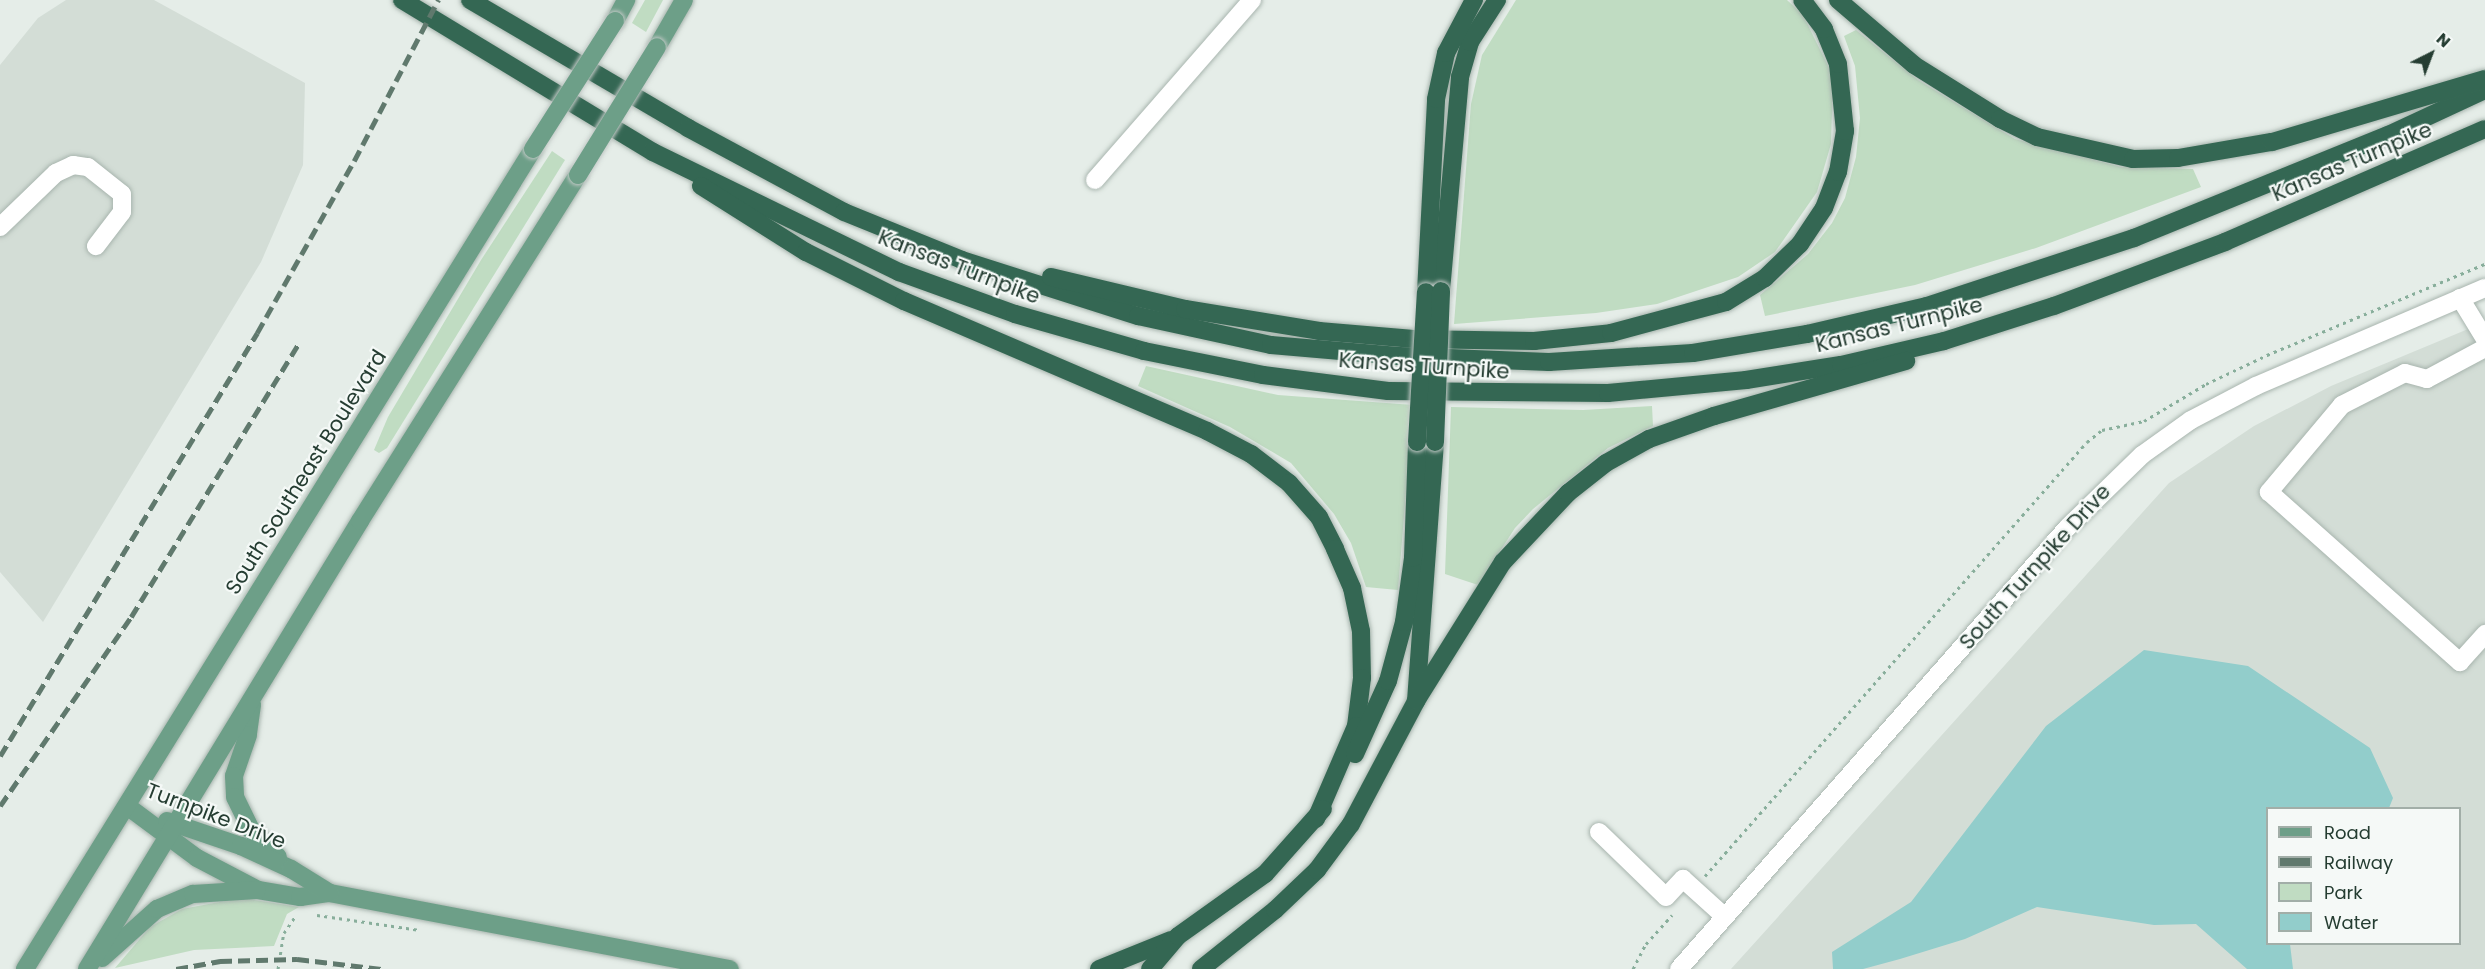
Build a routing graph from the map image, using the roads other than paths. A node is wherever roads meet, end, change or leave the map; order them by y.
1 (402, 0) edge
2 (470, 0) edge
3 (626, 0) edge
4 (684, 0) edge
5 (1252, 0) edge
6 (1474, 0) edge
7 (1497, 0) edge
8 (1802, 0) edge
9 (1838, 0) edge
10 (2485, 79) edge
11 (2485, 90) edge
12 (2485, 129) edge
13 (653, 152) junction
14 (1095, 180) dead end
15 (0, 227) edge
16 (96, 246) dead end
17 (962, 260) junction
18 (2485, 288) edge
19 (1433, 292) junction
20 (2460, 298) junction
21 (2054, 306) junction
22 (2485, 339) edge
23 (2485, 348) edge
24 (1426, 442) junction
25 (2485, 634) edge
26 (254, 697) junction
27 (1416, 701) junction
28 (127, 806) junction
29 (1316, 819) junction
30 (172, 832) junction
31 (1599, 832) dead end
32 (291, 869) junction
33 (258, 890) junction
34 (330, 893) junction
35 (1724, 916) junction
36 (1178, 936) junction
37 (25, 969) edge
38 (88, 969) edge
39 (730, 969) edge
40 (1099, 969) edge
41 (1150, 969) edge
42 (1201, 969) edge
43 (1679, 969) edge

1 - 13 highway, Kansas Turnpike
2 - 17 highway, Kansas Turnpike
3 - 28 main road, South Southeast Boulevard, bridge
4 - 26 main road, bridge
5 - 14 street
6 - 19 highway
7 - 19 highway
8 - 17 highway
9 - 10 highway
11 - 17 highway, Kansas Turnpike
12 - 21 highway, Kansas Turnpike
13 - 21 highway, Kansas Turnpike
13 - 29 highway
15 - 16 street
18 - 20 street, South Turnpike Drive
19 - 24 highway, bridge
20 - 22 street
20 - 35 street, South Turnpike Drive
21 - 27 highway
23 - 25 street
24 - 27 highway
24 - 29 highway
26 - 30 main road
26 - 32 main road
27 - 42 highway
28 - 30 main road, Turnpike Drive
28 - 37 main road, South Southeast Boulevard
29 - 36 highway
30 - 32 main road, Turnpike Drive
30 - 33 main road, Turnpike Drive
30 - 38 main road
31 - 35 street
32 - 34 main road, Turnpike Drive
33 - 34 main road, Turnpike Drive
33 - 38 main road
34 - 39 main road, Turnpike Drive
35 - 43 street, South Turnpike Drive
36 - 40 highway
36 - 41 highway

